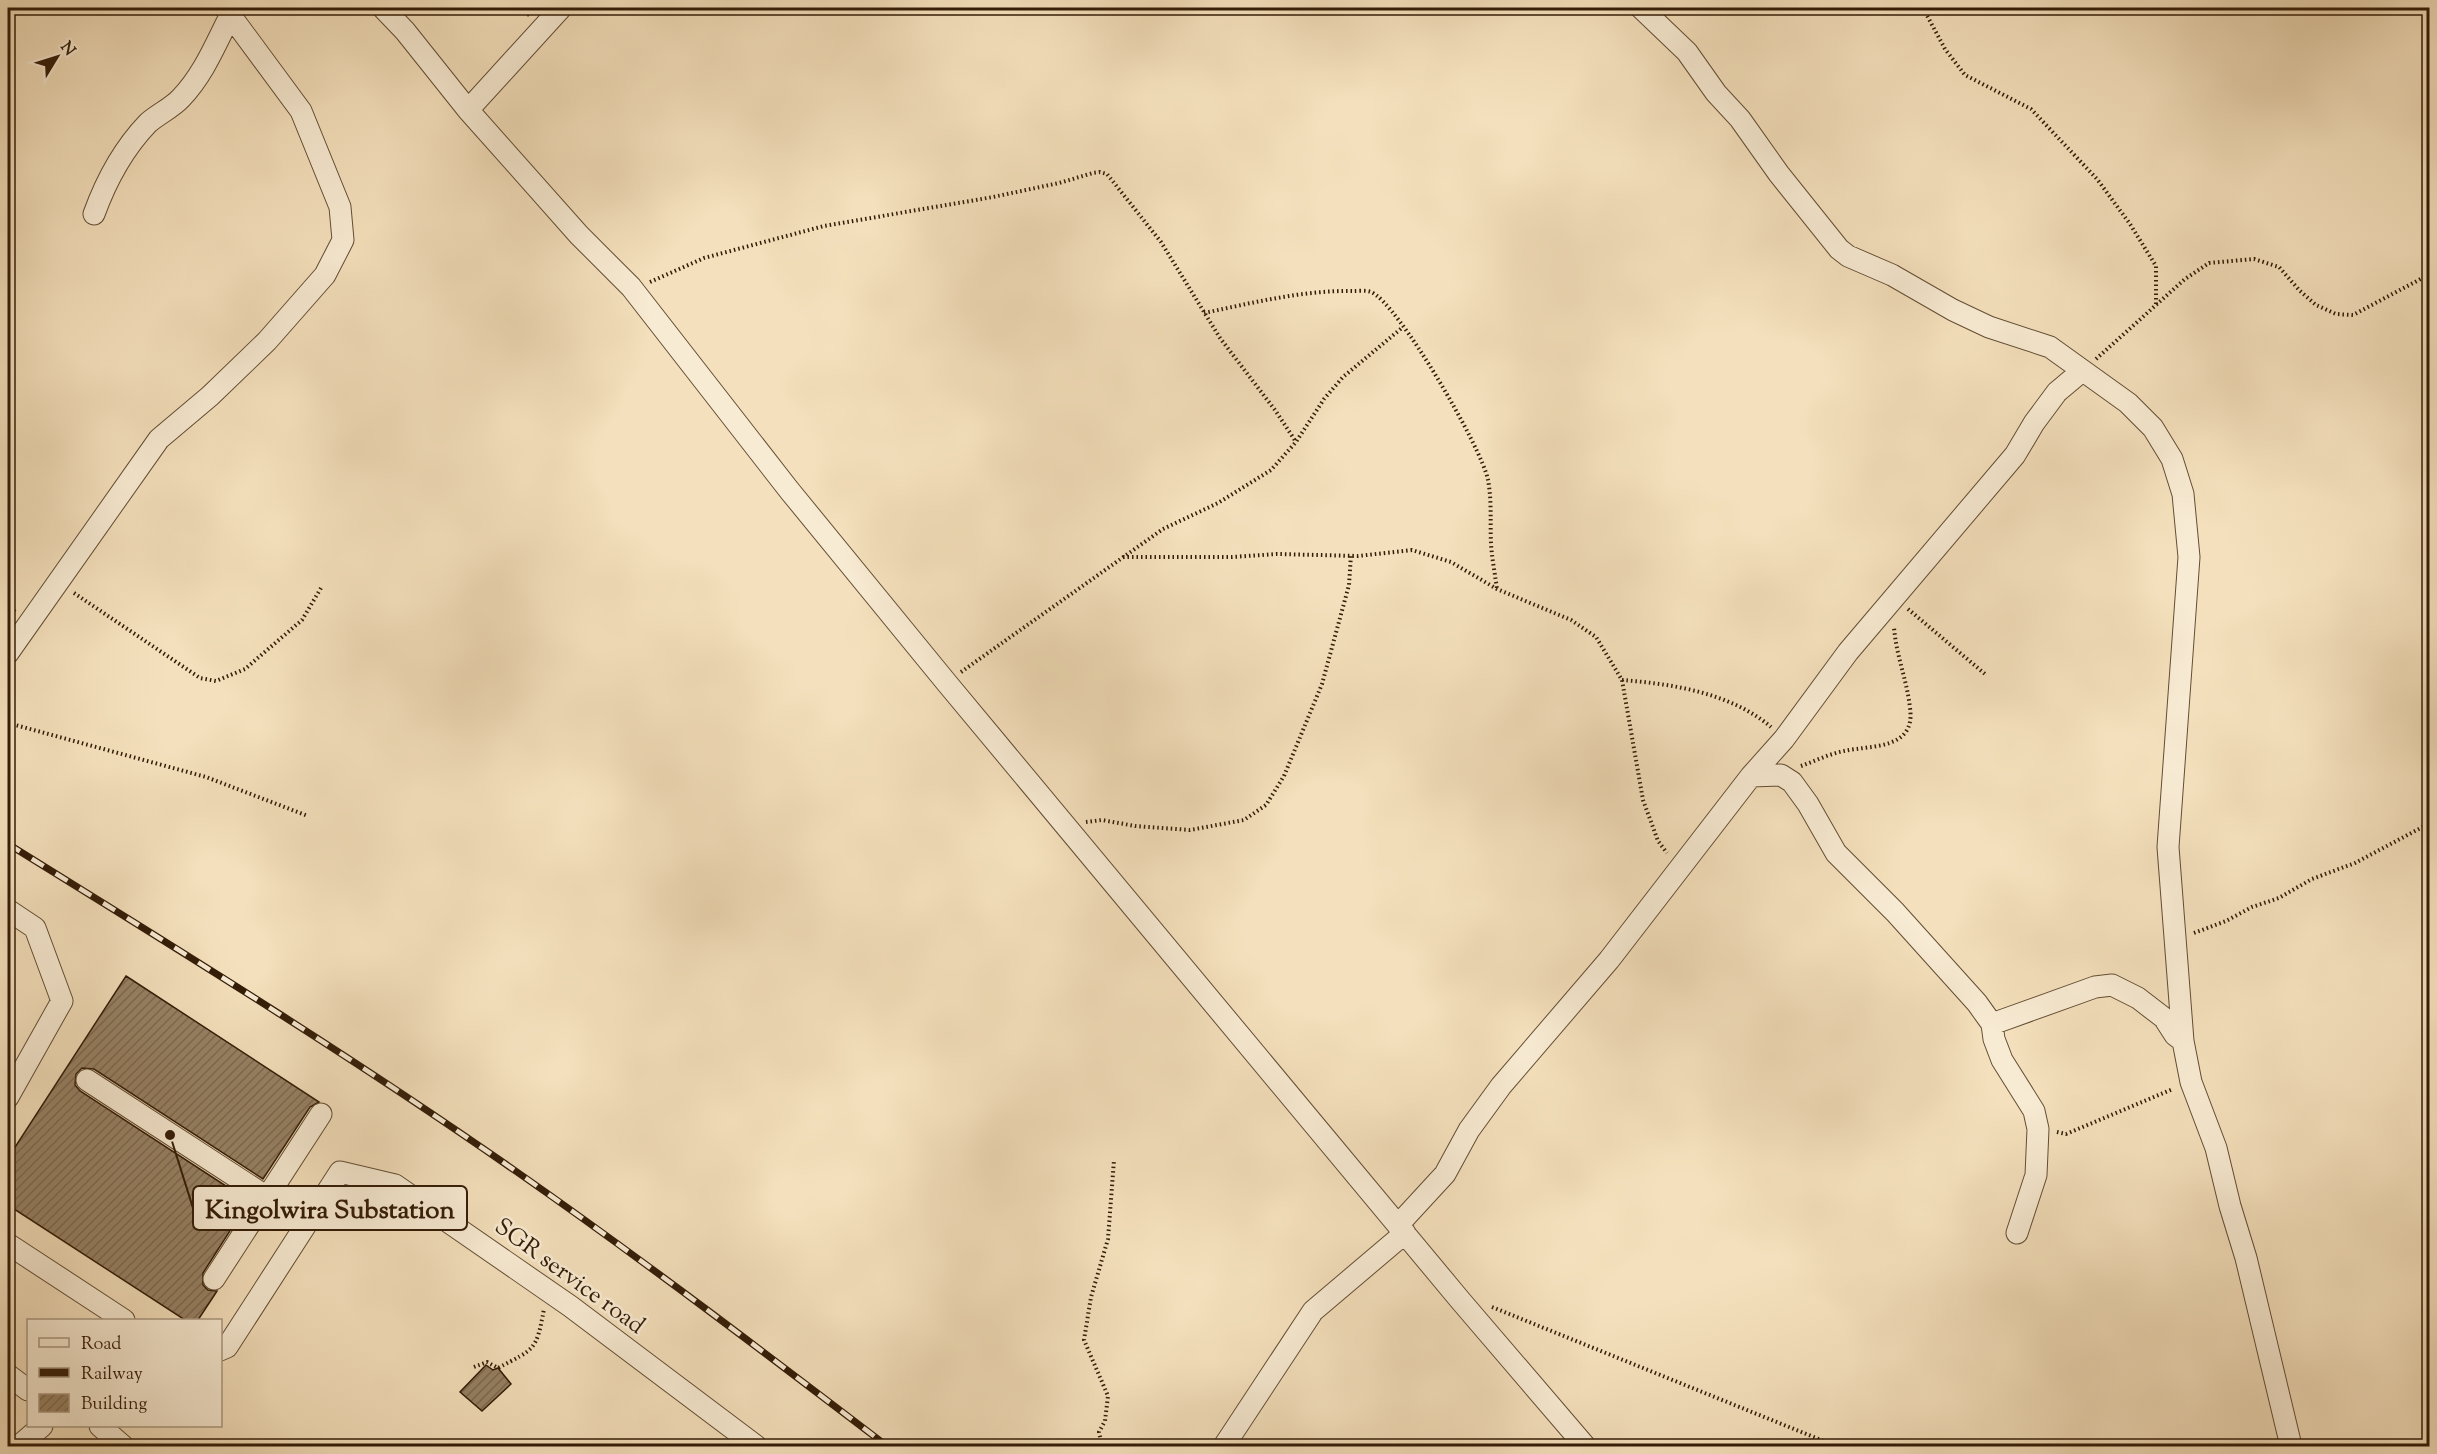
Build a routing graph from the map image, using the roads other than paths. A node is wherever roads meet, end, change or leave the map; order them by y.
1 (383, 8) edge
2 (561, 8) edge
3 (1641, 8) edge
4 (228, 11) edge
5 (468, 110) junction
6 (94, 214) dead end
7 (2082, 371) junction
8 (8, 653) edge
9 (1751, 776) junction
10 (8, 910) edge
11 (1992, 1024) junction
12 (2183, 1041) junction
13 (87, 1080) dead end
14 (8, 1097) edge
15 (321, 1114) dead end
16 (268, 1197) junction
17 (308, 1223) junction
18 (1401, 1229) junction
19 (2017, 1233) dead end
20 (8, 1244) edge
21 (214, 1279) dead end
22 (122, 1319) edge
23 (222, 1349) edge
24 (8, 1375) edge
25 (27, 1389) edge
26 (40, 1427) edge
27 (102, 1427) edge
28 (19, 1446) edge
29 (123, 1446) edge
30 (756, 1446) edge
31 (1224, 1446) edge
32 (1585, 1446) edge
33 (2291, 1446) edge

1 - 5 street
2 - 5 street
3 - 7 street
4 - 6 street
4 - 8 street
5 - 18 street
7 - 9 street
7 - 12 street
9 - 11 street
9 - 18 street
10 - 14 street
11 - 12 street
11 - 19 street
12 - 33 street
13 - 16 street
15 - 16 street
16 - 17 street
16 - 21 street
17 - 23 street, SGR service road
17 - 30 street, SGR service road
18 - 31 street
18 - 32 street
20 - 22 street
24 - 25 street
26 - 28 street
27 - 29 street

